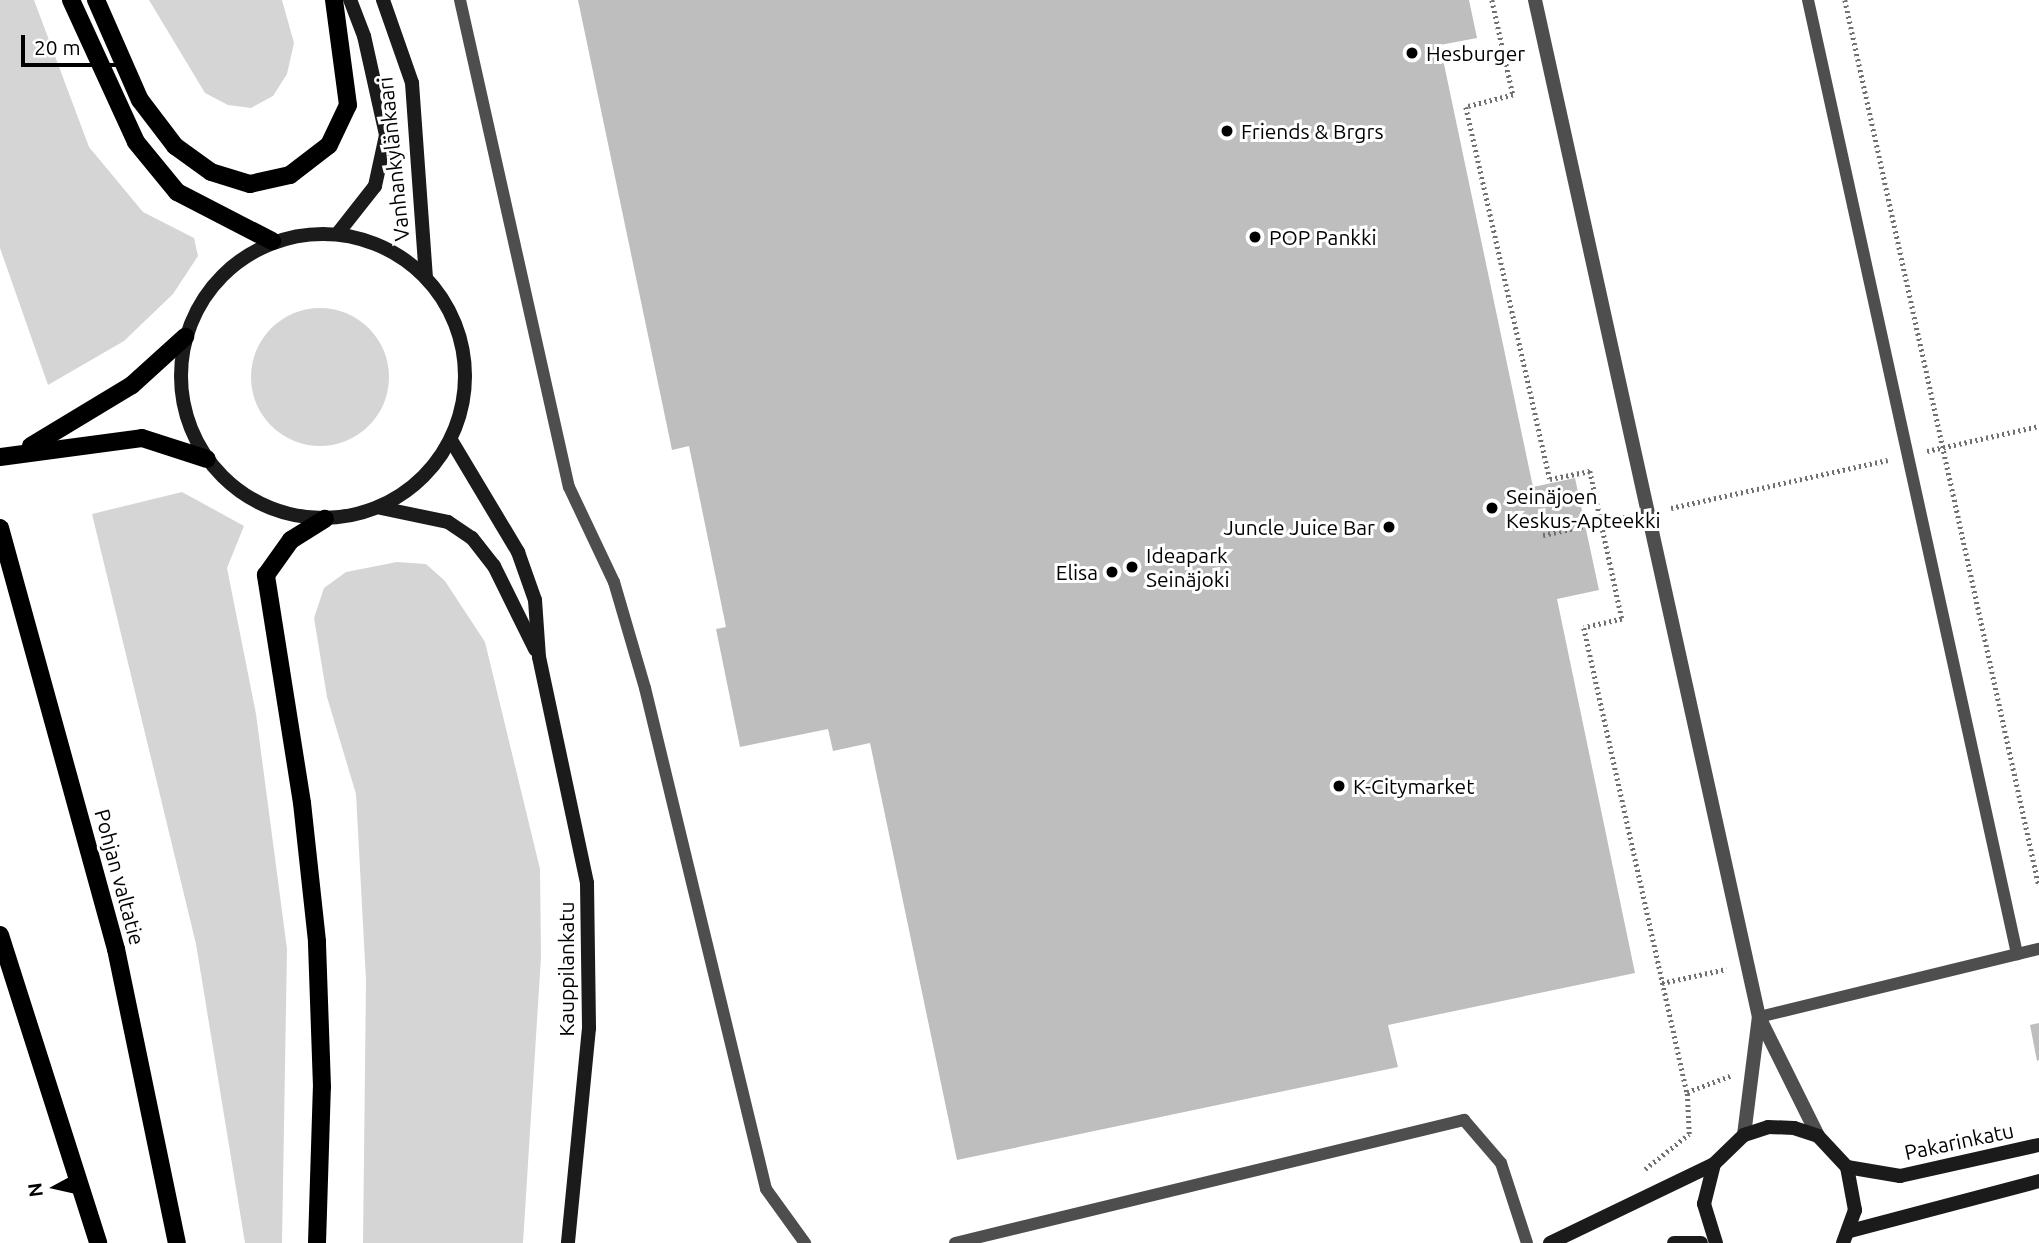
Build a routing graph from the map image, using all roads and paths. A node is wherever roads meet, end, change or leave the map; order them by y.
1 (71, 0) edge
2 (96, 0) edge
3 (334, 0) edge
4 (350, 0) edge
5 (383, 0) edge
6 (460, 0) edge
7 (1492, 0) edge
8 (1535, 0) edge
9 (1808, 0) edge
10 (1845, 0) edge
11 (338, 233) junction
12 (272, 242) junction
13 (426, 276) junction
14 (185, 337) junction
15 (2039, 426) edge
16 (451, 440) junction
17 (1945, 447) junction
18 (26, 450) junction
19 (1909, 455) junction
20 (0, 457) edge
21 (207, 459) junction
22 (381, 508) junction
23 (1648, 513) junction
24 (326, 519) junction
25 (1601, 522) junction
26 (0, 527) edge
27 (1543, 535) dead end
28 (539, 656) junction
29 (2039, 886) edge
30 (0, 935) edge
31 (2039, 949) edge
32 (2017, 954) junction
33 (1747, 964) junction
34 (1661, 983) junction
35 (1759, 1017) junction
36 (1687, 1092) dead end
37 (1744, 1135) junction
38 (1818, 1136) junction
39 (2039, 1145) edge
40 (1714, 1164) junction
41 (1847, 1167) junction
42 (2039, 1181) edge
43 (1847, 1237) edge
44 (98, 1243) edge
45 (177, 1243) edge
46 (317, 1243) edge
47 (568, 1243) edge
48 (805, 1243) edge
49 (955, 1243) edge
50 (1527, 1243) edge
51 (1550, 1243) edge
52 (1674, 1243) edge
53 (1701, 1243) edge
54 (1716, 1243) edge

1 - 12 main road
2 - 3 main road
4 - 11 street, Vanhankylänkaari
5 - 13 street, Vanhankylänkaari
6 - 48 lane
7 - 25 path
8 - 23 street
9 - 19 lane
10 - 17 path
11 - 12 street
11 - 13 street
12 - 14 street
13 - 16 street
14 - 18 main road
14 - 21 street
15 - 17 path
16 - 22 street
16 - 28 street, Kauppilankatu
17 - 19 path
17 - 29 path
18 - 20 main road
18 - 21 main road
19 - 23 path
19 - 32 lane
21 - 24 street
22 - 24 street
22 - 28 street, Kauppilankatu
23 - 25 path
23 - 33 street
24 - 46 main road
25 - 27 path
25 - 34 path
26 - 45 main road, Pohjan valtatie
28 - 47 street, Kauppilankatu
30 - 44 main road
31 - 32 lane
32 - 35 lane
33 - 34 path
33 - 35 street
34 - 36 path
35 - 37 street
35 - 38 street
37 - 38 street
37 - 40 street
38 - 41 street
39 - 41 street, Pakarinkatu
40 - 51 street
40 - 54 street
41 - 43 street
42 - 43 street
49 - 50 lane
52 - 53 street

